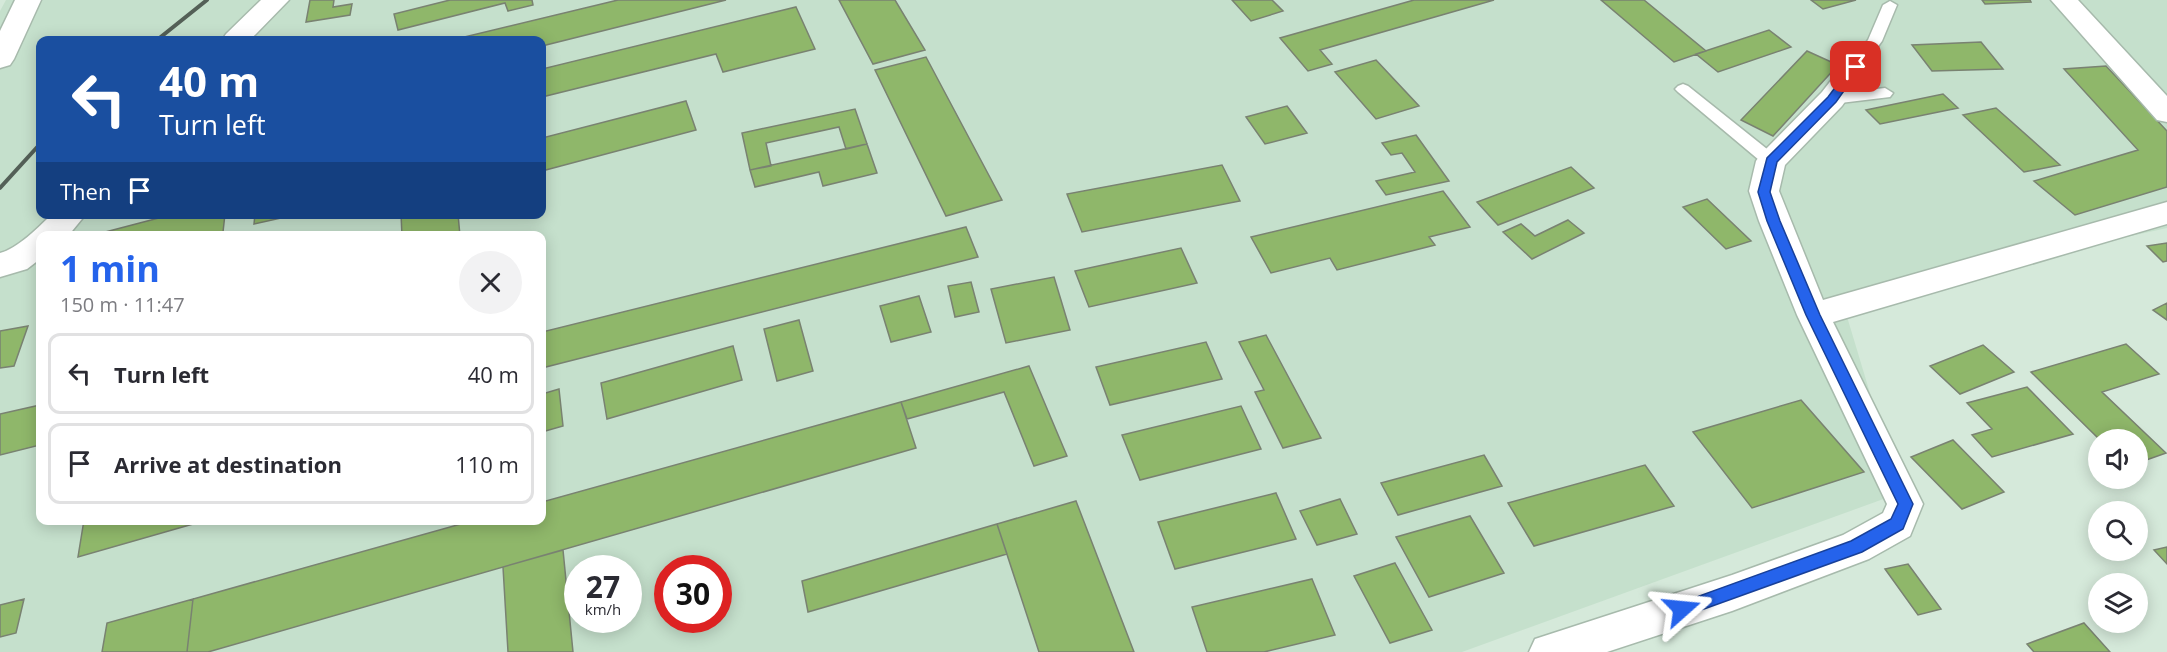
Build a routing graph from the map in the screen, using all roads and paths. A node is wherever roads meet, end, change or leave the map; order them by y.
1 (28, 0) edge
2 (276, 0) edge
3 (2064, 0) edge
4 (1890, 6) dead end
5 (239, 36) edge
6 (0, 59) edge
7 (1683, 89) dead end
8 (1839, 90) junction
9 (1885, 93) dead end
10 (2167, 113) edge
11 (1771, 161) junction
12 (2167, 213) edge
13 (66, 219) edge
14 (54, 231) edge
15 (36, 245) edge
16 (0, 265) edge
17 (1813, 315) junction
18 (1549, 652) edge

1 - 6 street
2 - 5 street
3 - 10 street
4 - 8 lane
7 - 11 lane
8 - 9 lane
8 - 11 street
11 - 17 street
12 - 17 street
13 - 14 street
15 - 16 street
17 - 18 street

